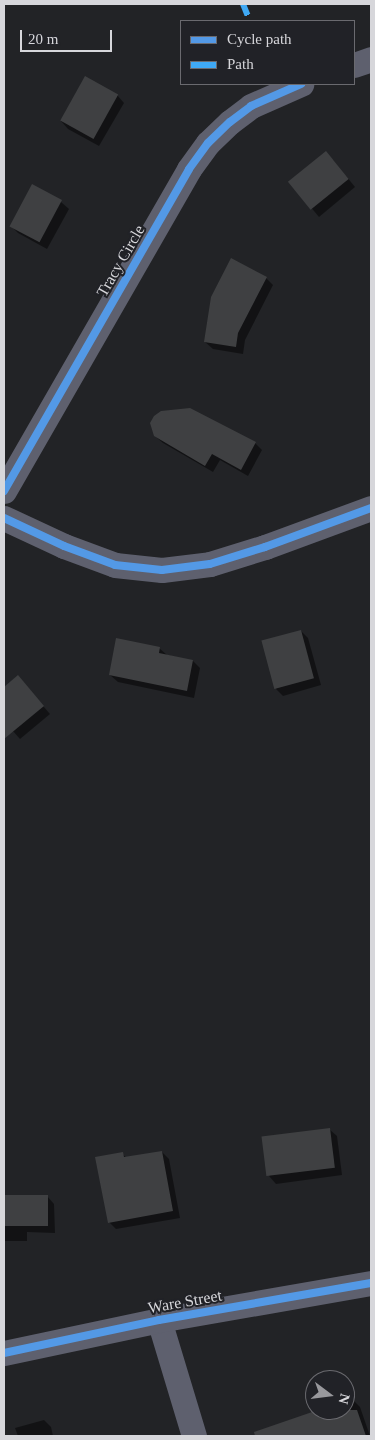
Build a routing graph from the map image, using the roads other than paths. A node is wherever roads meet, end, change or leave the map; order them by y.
1 (371, 59) edge
2 (355, 65) edge
3 (299, 85) edge
4 (4, 491) edge
5 (371, 508) edge
6 (4, 518) edge
7 (371, 1283) edge
8 (159, 1320) junction
9 (4, 1353) edge
10 (194, 1436) edge

1 - 2 street
3 - 4 street, Tracy Circle
5 - 6 street
7 - 8 street, Ware Street
8 - 9 street, Ware Street
8 - 10 street

